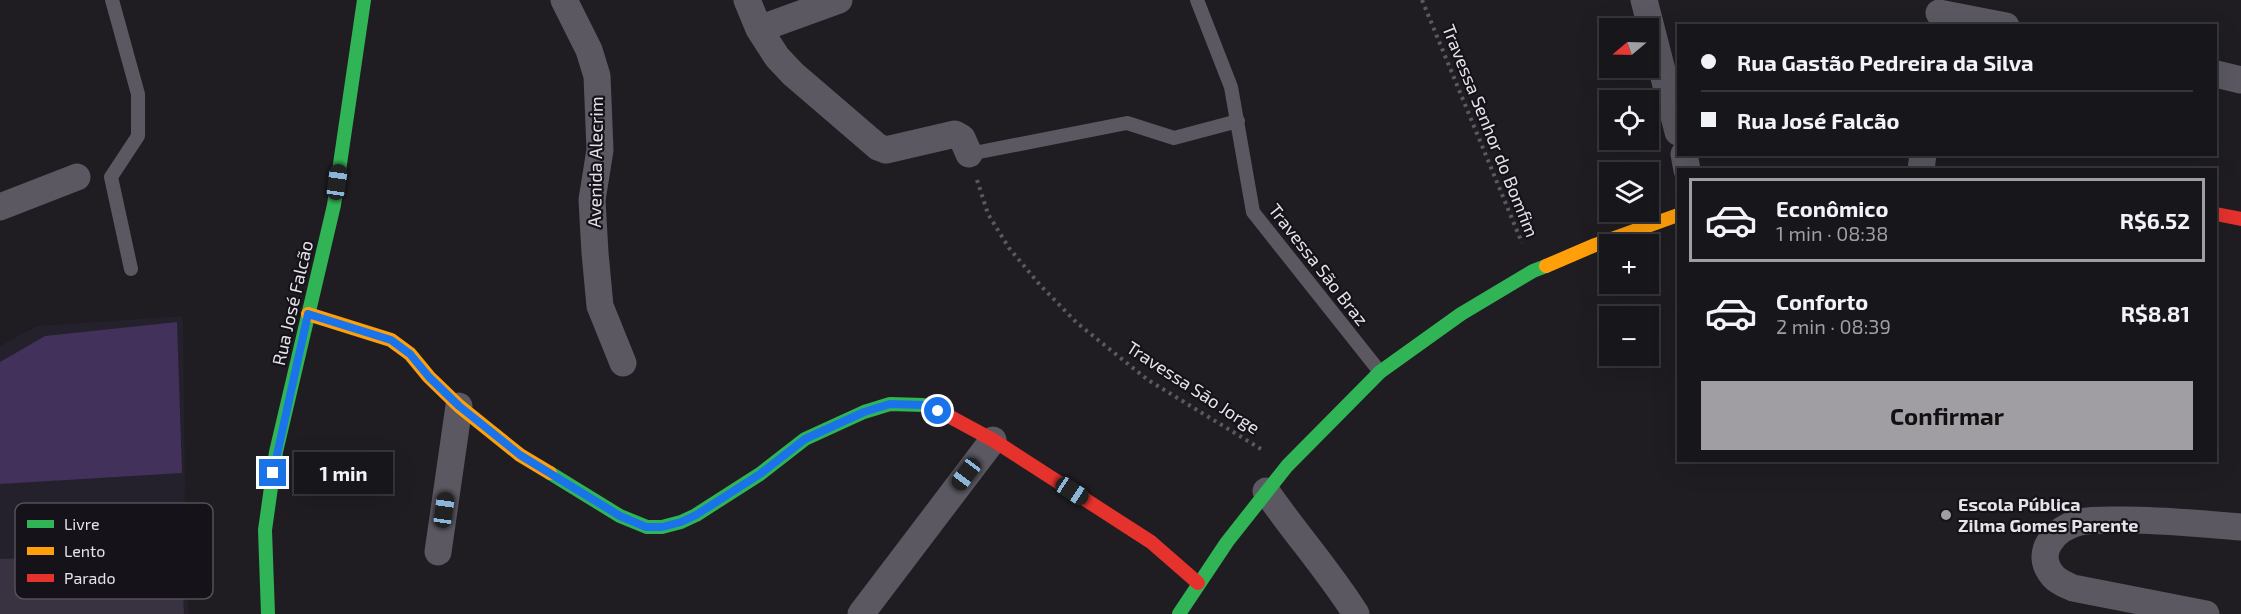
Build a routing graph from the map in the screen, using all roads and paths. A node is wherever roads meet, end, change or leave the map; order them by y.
1 (112, 0) edge
2 (364, 0) edge
3 (564, 0) edge
4 (747, 0) edge
5 (839, 0) edge
6 (1197, 0) edge
7 (1422, 0) edge
8 (1644, 0) edge
9 (1938, 13) edge
10 (1996, 24) edge
11 (759, 29) junction
12 (2217, 74) edge
13 (2241, 80) edge
14 (1238, 121) junction
15 (1677, 128) edge
16 (969, 154) junction
17 (77, 177) dead end
18 (0, 206) edge
19 (2217, 214) edge
20 (1677, 215) edge
21 (2241, 219) edge
22 (131, 269) dead end
23 (1533, 271) junction
24 (308, 314) junction
25 (623, 363) dead end
26 (1380, 372) junction
27 (459, 406) junction
28 (993, 440) junction
29 (1287, 466) junction
30 (1266, 491) junction
31 (2241, 526) edge
32 (438, 552) dead end
33 (1190, 604) edge
34 (268, 614) edge
35 (861, 614) edge
36 (1356, 614) edge
37 (2206, 614) edge

1 - 22 lane
2 - 24 street, Rua José Falcão
3 - 25 street, Avenida Alecrim
4 - 11 street
5 - 11 street
6 - 14 lane, Travessa São Braz
7 - 23 path, Travessa Senhor do Bomfim
8 - 15 street
9 - 10 street
11 - 16 street
12 - 13 street
14 - 16 lane
14 - 26 lane, Travessa São Braz
16 - 29 path, Travessa Sāo Jorge
17 - 18 street
19 - 21 street
20 - 23 street
23 - 26 street
24 - 27 street
24 - 34 street, Rua José Falcão
26 - 29 street
27 - 28 street
27 - 32 street
28 - 33 street
28 - 35 street
29 - 30 street
30 - 33 street
30 - 36 street
31 - 37 street

